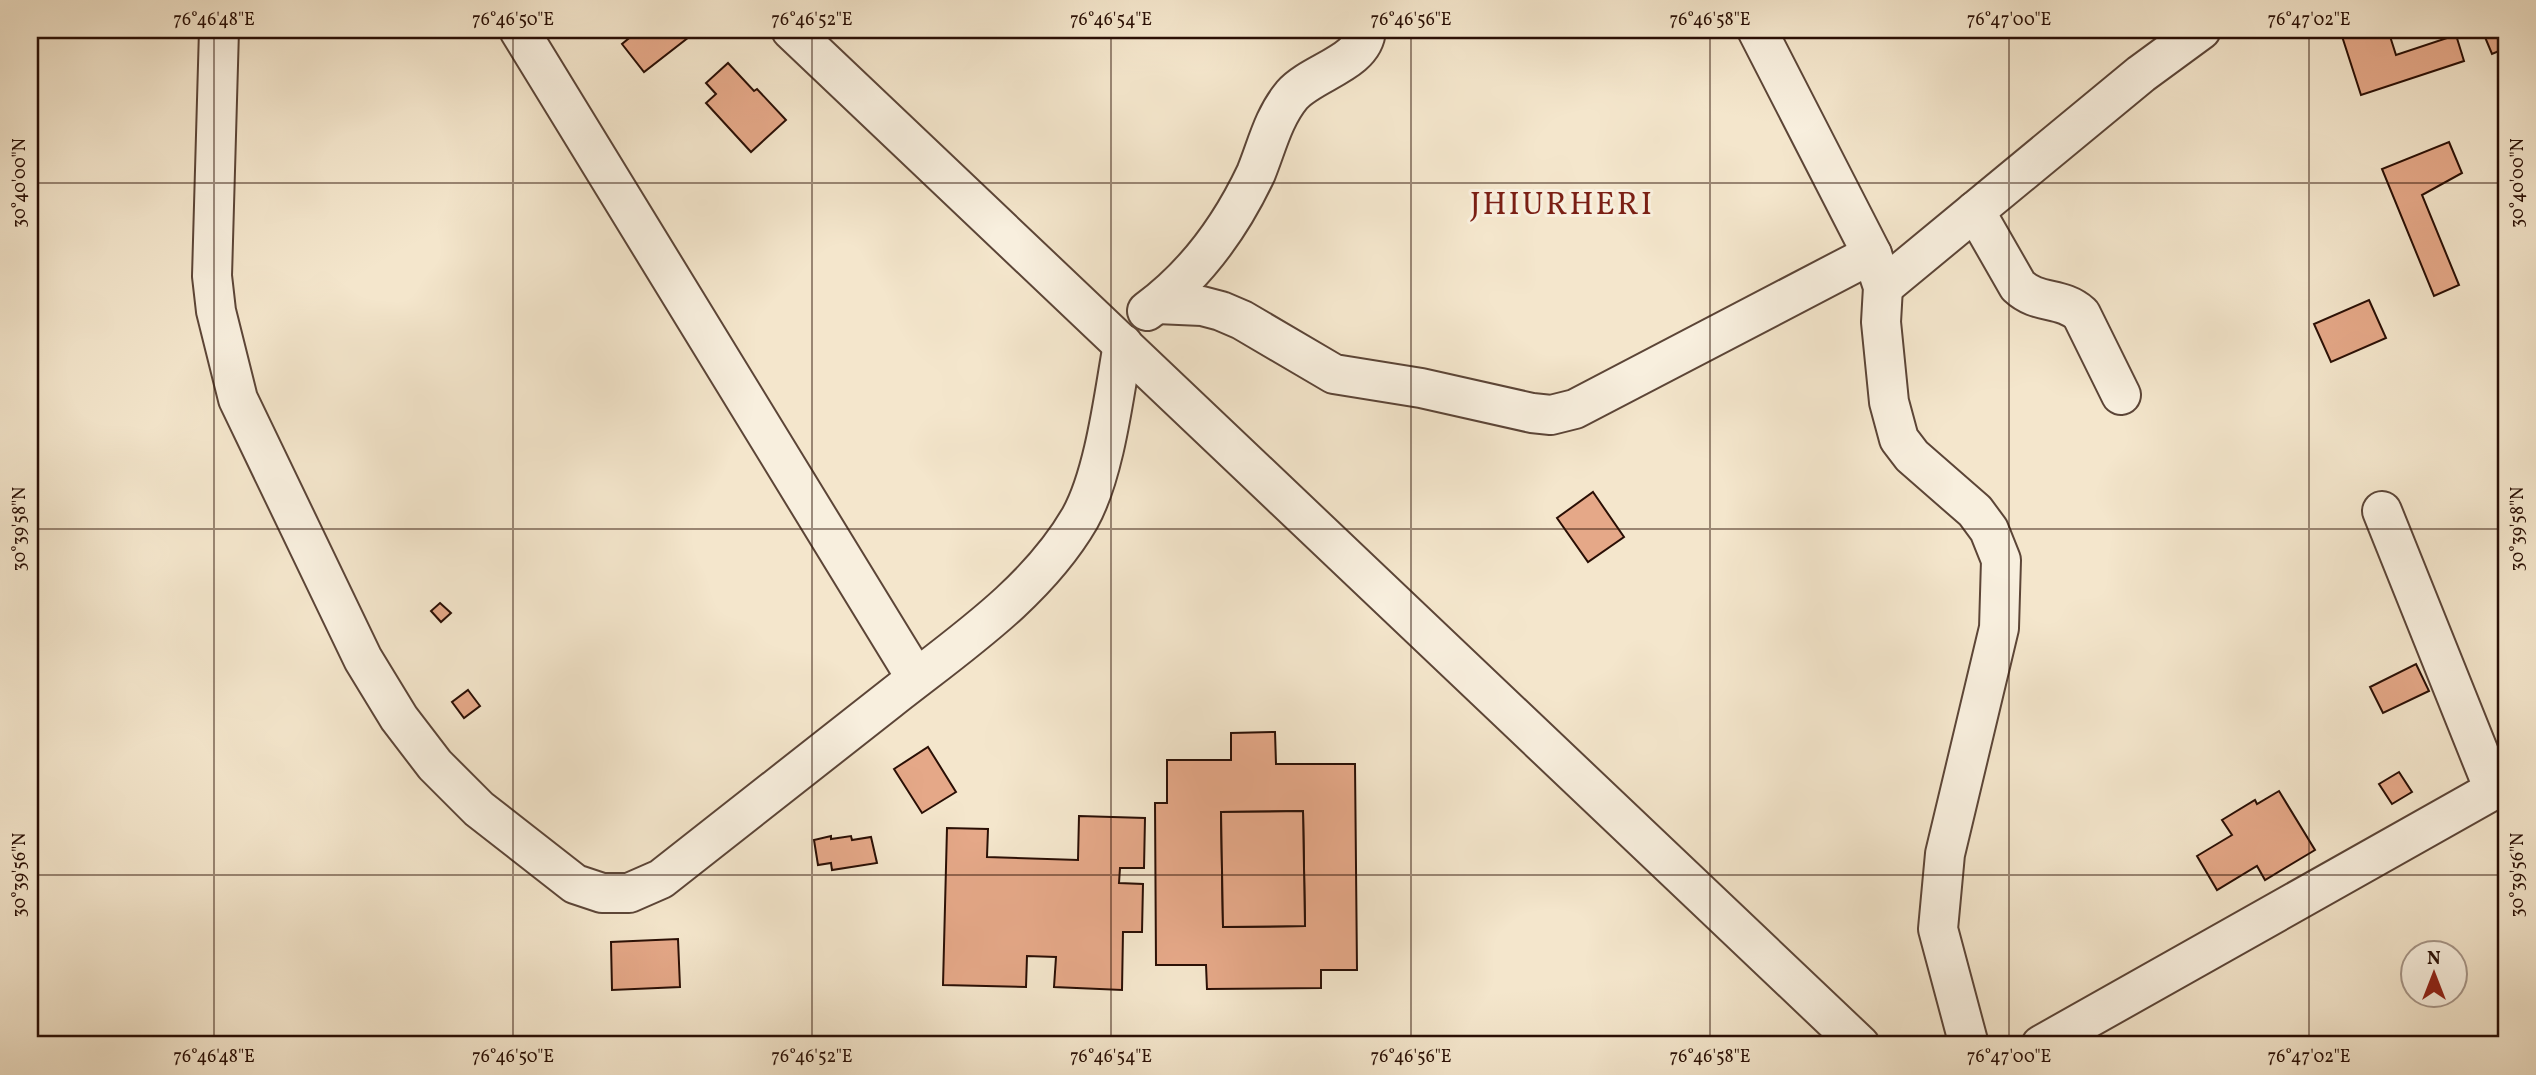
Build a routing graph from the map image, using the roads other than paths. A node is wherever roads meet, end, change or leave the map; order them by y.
1 (219, 30) edge
2 (519, 30) edge
3 (791, 30) edge
4 (1366, 30) edge
5 (1757, 30) edge
6 (2187, 34) edge
7 (1975, 211) junction
8 (1877, 271) junction
9 (1157, 304) junction
10 (1119, 340) junction
11 (2121, 395) dead end
12 (2382, 510) dead end
13 (916, 678) junction
14 (2500, 787) edge
15 (1860, 1045) edge
16 (1969, 1045) edge
17 (2041, 1045) edge

1 - 13 street
2 - 13 street
3 - 10 street
4 - 9 street
5 - 8 street
6 - 7 street
7 - 8 street
7 - 11 street
8 - 9 street
8 - 16 street
9 - 10 street
10 - 13 street
10 - 15 street
12 - 14 street
14 - 17 street

